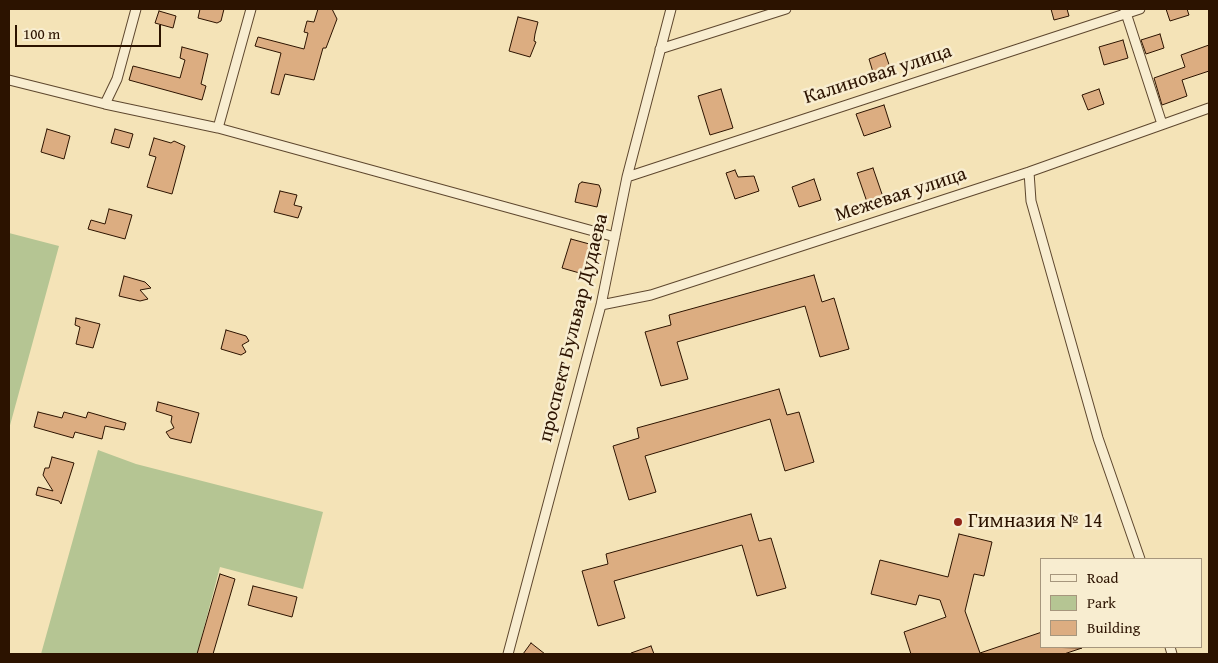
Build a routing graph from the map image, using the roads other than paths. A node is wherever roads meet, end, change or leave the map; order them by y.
1 (136, 9) edge
2 (251, 9) edge
3 (671, 9) edge
4 (786, 9) edge
5 (1140, 9) edge
6 (1126, 11) edge
7 (660, 50) junction
8 (9, 80) edge
9 (105, 104) junction
10 (1209, 108) edge
11 (1162, 124) junction
12 (218, 128) junction
13 (1029, 172) junction
14 (628, 177) junction
15 (615, 237) junction
16 (601, 306) junction
17 (1140, 558) edge
18 (508, 654) edge

1 - 9 street
2 - 12 street
3 - 7 street, проспект Бульвар Дудаева
4 - 7 street
5 - 6 street, Калиновая улица
6 - 11 street
6 - 14 street, Калиновая улица
7 - 14 street, проспект Бульвар Дудаева
8 - 9 street
9 - 12 street
10 - 11 street, Межевая улица
11 - 13 street, Межевая улица
12 - 15 street
13 - 16 street, Межевая улица
13 - 17 street
14 - 15 street, проспект Бульвар Дудаева
15 - 16 street, проспект Бульвар Дудаева
16 - 18 street, проспект Бульвар Дудаева

